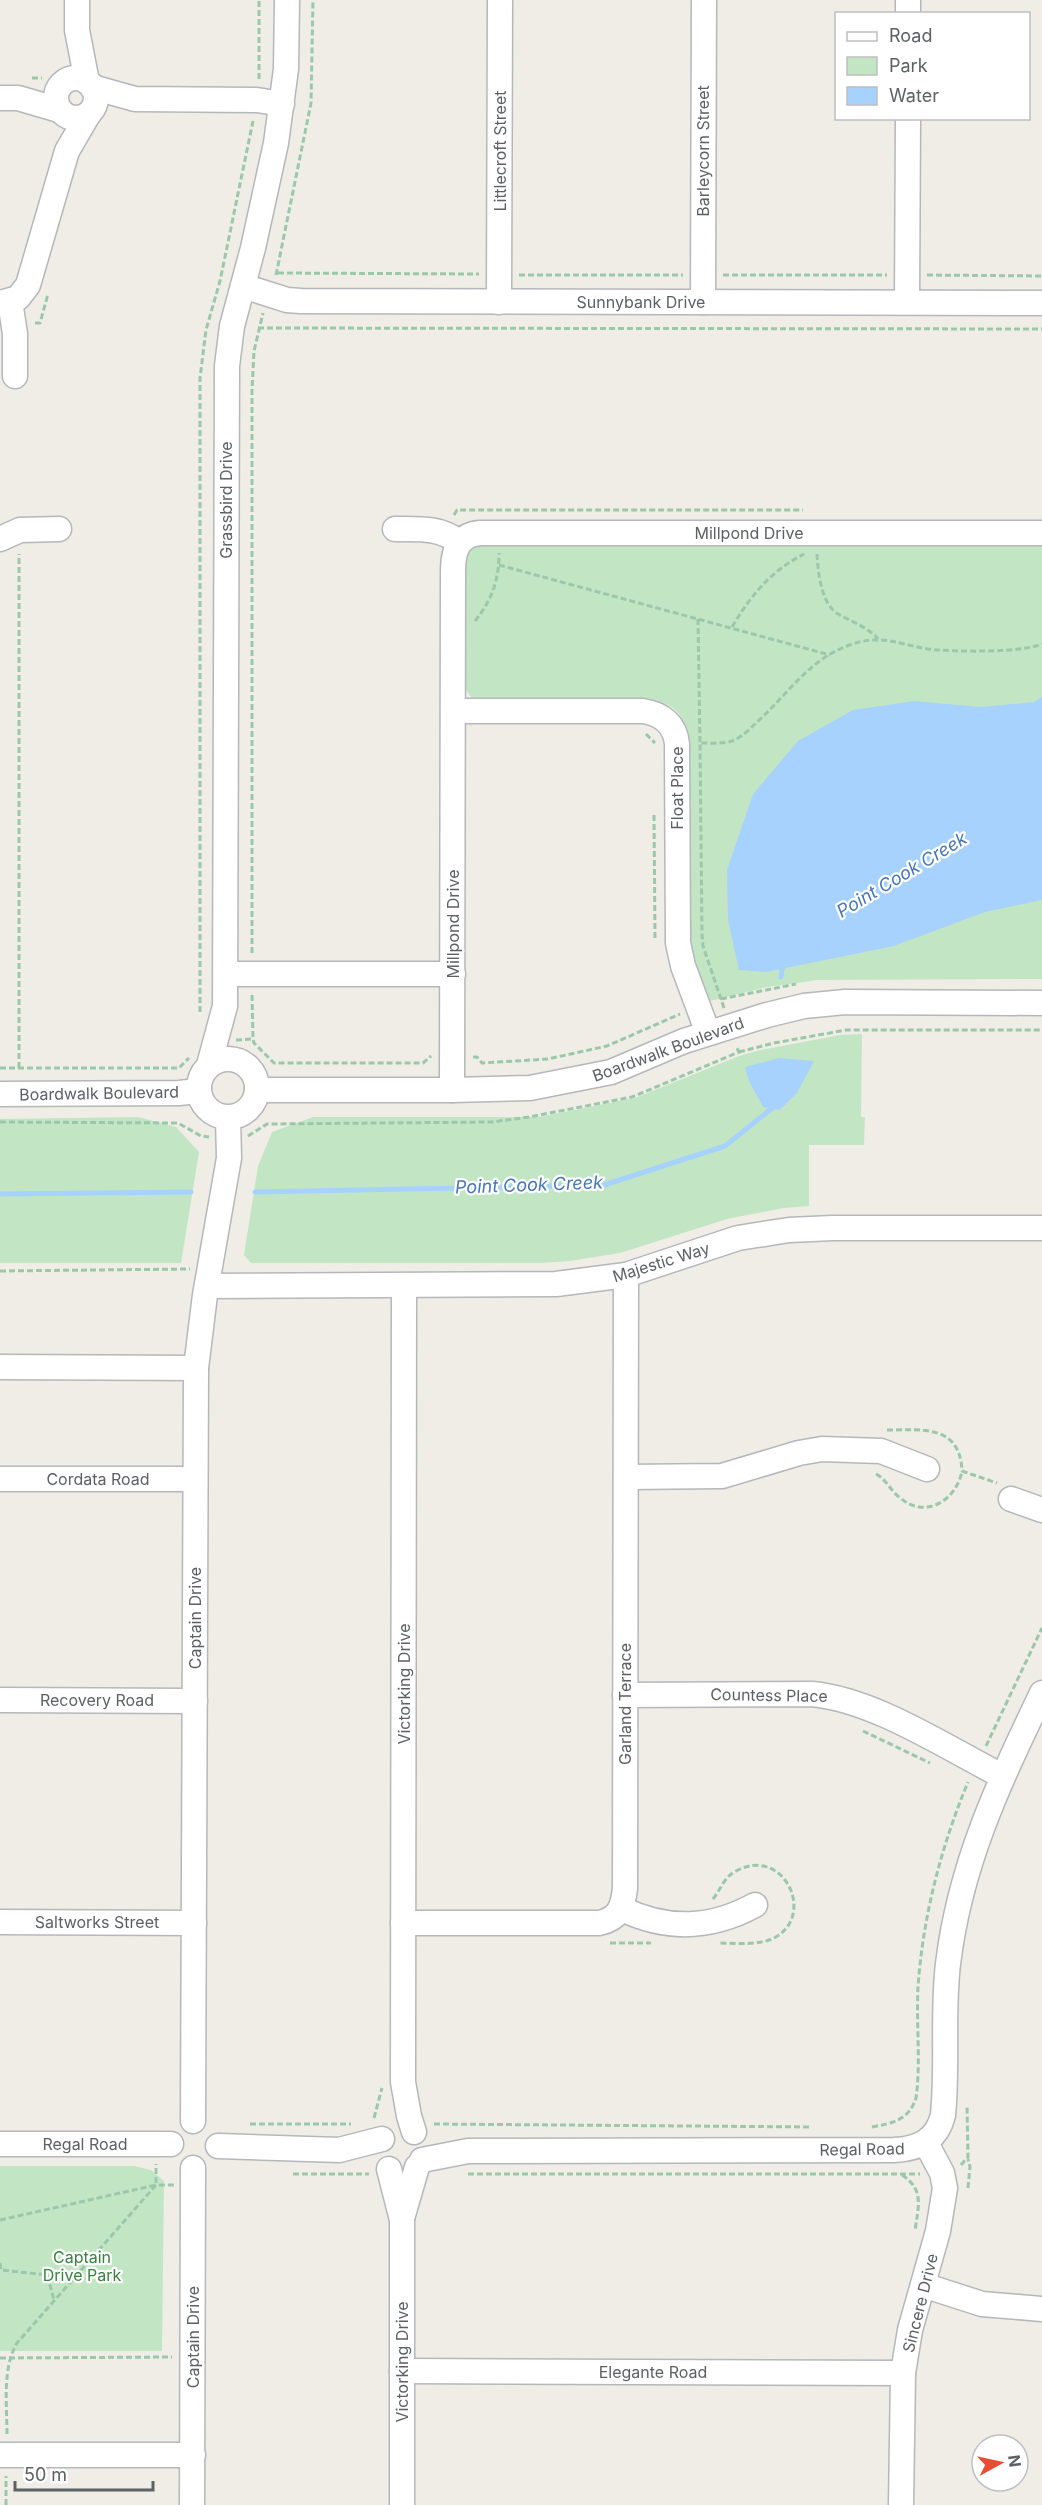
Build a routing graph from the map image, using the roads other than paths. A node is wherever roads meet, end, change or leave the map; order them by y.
1 (77, 0) edge
2 (286, 0) edge
3 (500, 0) edge
4 (704, 0) edge
5 (9, 98) edge
6 (76, 98) junction
7 (282, 104) junction
8 (908, 120) edge
9 (243, 286) junction
10 (5, 302) edge
11 (499, 302) junction
12 (703, 302) junction
13 (907, 302) junction
14 (1042, 303) edge
15 (15, 376) dead end
16 (59, 529) dead end
17 (395, 530) dead end
18 (1042, 533) edge
19 (6, 535) edge
20 (459, 542) junction
21 (454, 711) junction
22 (453, 974) junction
23 (226, 975) junction
24 (1042, 1003) edge
25 (225, 1006) junction
26 (708, 1033) junction
27 (243, 1047) junction
28 (201, 1060) junction
29 (198, 1090) junction
30 (257, 1090) junction
31 (452, 1090) junction
32 (0, 1095) edge
33 (228, 1129) junction
34 (1042, 1228) edge
35 (626, 1275) junction
36 (208, 1277) junction
37 (404, 1286) junction
38 (0, 1367) edge
39 (196, 1368) junction
40 (927, 1469) dead end
41 (627, 1477) junction
42 (0, 1479) edge
43 (195, 1479) junction
44 (1011, 1499) dead end
45 (1042, 1510) edge
46 (1042, 1693) edge
47 (625, 1695) junction
48 (0, 1700) edge
49 (195, 1701) junction
50 (1002, 1776) junction
51 (755, 1905) dead end
52 (622, 1909) junction
53 (0, 1922) edge
54 (194, 1923) junction
55 (403, 1923) junction
56 (392, 2083) junction
57 (194, 2121) junction
58 (926, 2143) junction
59 (0, 2144) edge
60 (163, 2144) junction
61 (422, 2144) junction
62 (218, 2146) junction
63 (385, 2150) junction
64 (193, 2176) junction
65 (402, 2220) junction
66 (923, 2285) junction
67 (1042, 2309) edge
68 (402, 2371) junction
69 (903, 2373) junction
70 (3, 2455) edge
71 (193, 2456) junction
72 (192, 2505) edge
73 (402, 2505) edge
74 (901, 2505) edge

1 - 6 street
2 - 7 street, Grassbird Drive
3 - 11 street, Littlecroft Street
4 - 12 street, Barleycorn Street
5 - 6 street
6 - 7 street
6 - 10 street
7 - 9 street, Grassbird Drive
8 - 13 street
9 - 11 street, Sunnybank Drive
9 - 23 street, Grassbird Drive
10 - 15 street
11 - 12 street, Sunnybank Drive
12 - 13 street, Sunnybank Drive
13 - 14 street, Sunnybank Drive
16 - 19 street
17 - 20 street
18 - 20 street, Millpond Drive
20 - 21 street, Millpond Drive
21 - 22 street, Millpond Drive
21 - 26 street, Float Place
22 - 23 street
22 - 31 street, Millpond Drive
23 - 25 street, Grassbird Drive
24 - 26 street, Boardwalk Boulevard
25 - 27 street, Grassbird Drive
25 - 28 street, Grassbird Drive
26 - 31 street, Boardwalk Boulevard
27 - 28 street
27 - 30 street, Grassbird Drive
28 - 29 street, Grassbird Drive
29 - 32 street, Boardwalk Boulevard
29 - 33 street
30 - 31 street, Boardwalk Boulevard
30 - 33 street
33 - 36 street, Captain Drive
34 - 35 street, Majestic Way
35 - 37 street, Majestic Way
35 - 41 street, Garland Terrace
36 - 37 street, Majestic Way
36 - 39 street, Captain Drive
37 - 55 street, Victorking Drive
38 - 39 street
39 - 43 street, Captain Drive
40 - 41 street
41 - 47 street, Garland Terrace
42 - 43 street, Cordata Road
43 - 49 street, Captain Drive
44 - 45 street
46 - 50 street, Regal Road
47 - 50 street, Countess Place
47 - 52 street, Garland Terrace
48 - 49 street, Recovery Road
49 - 54 street, Captain Drive
50 - 58 street, Regal Road
51 - 52 street
52 - 55 street
53 - 54 street, Saltworks Street
54 - 57 street, Captain Drive
55 - 56 street, Victorking Drive
56 - 61 street, Victorking Drive
56 - 63 street, Victorking Drive
57 - 60 street
57 - 62 street
58 - 61 street, Regal Road
58 - 66 street, Sincere Drive
59 - 60 street, Regal Road
60 - 64 street
61 - 63 street
61 - 63 street
61 - 65 street, Victorking Drive
62 - 63 street
62 - 64 street
63 - 65 street, Victorking Drive
64 - 71 street, Captain Drive
65 - 68 street, Victorking Drive
66 - 67 street
66 - 69 street, Sincere Drive
68 - 69 street, Elegante Road
68 - 73 street, Victorking Drive
69 - 74 street, Sincere Drive
70 - 71 street
71 - 72 street, Captain Drive

